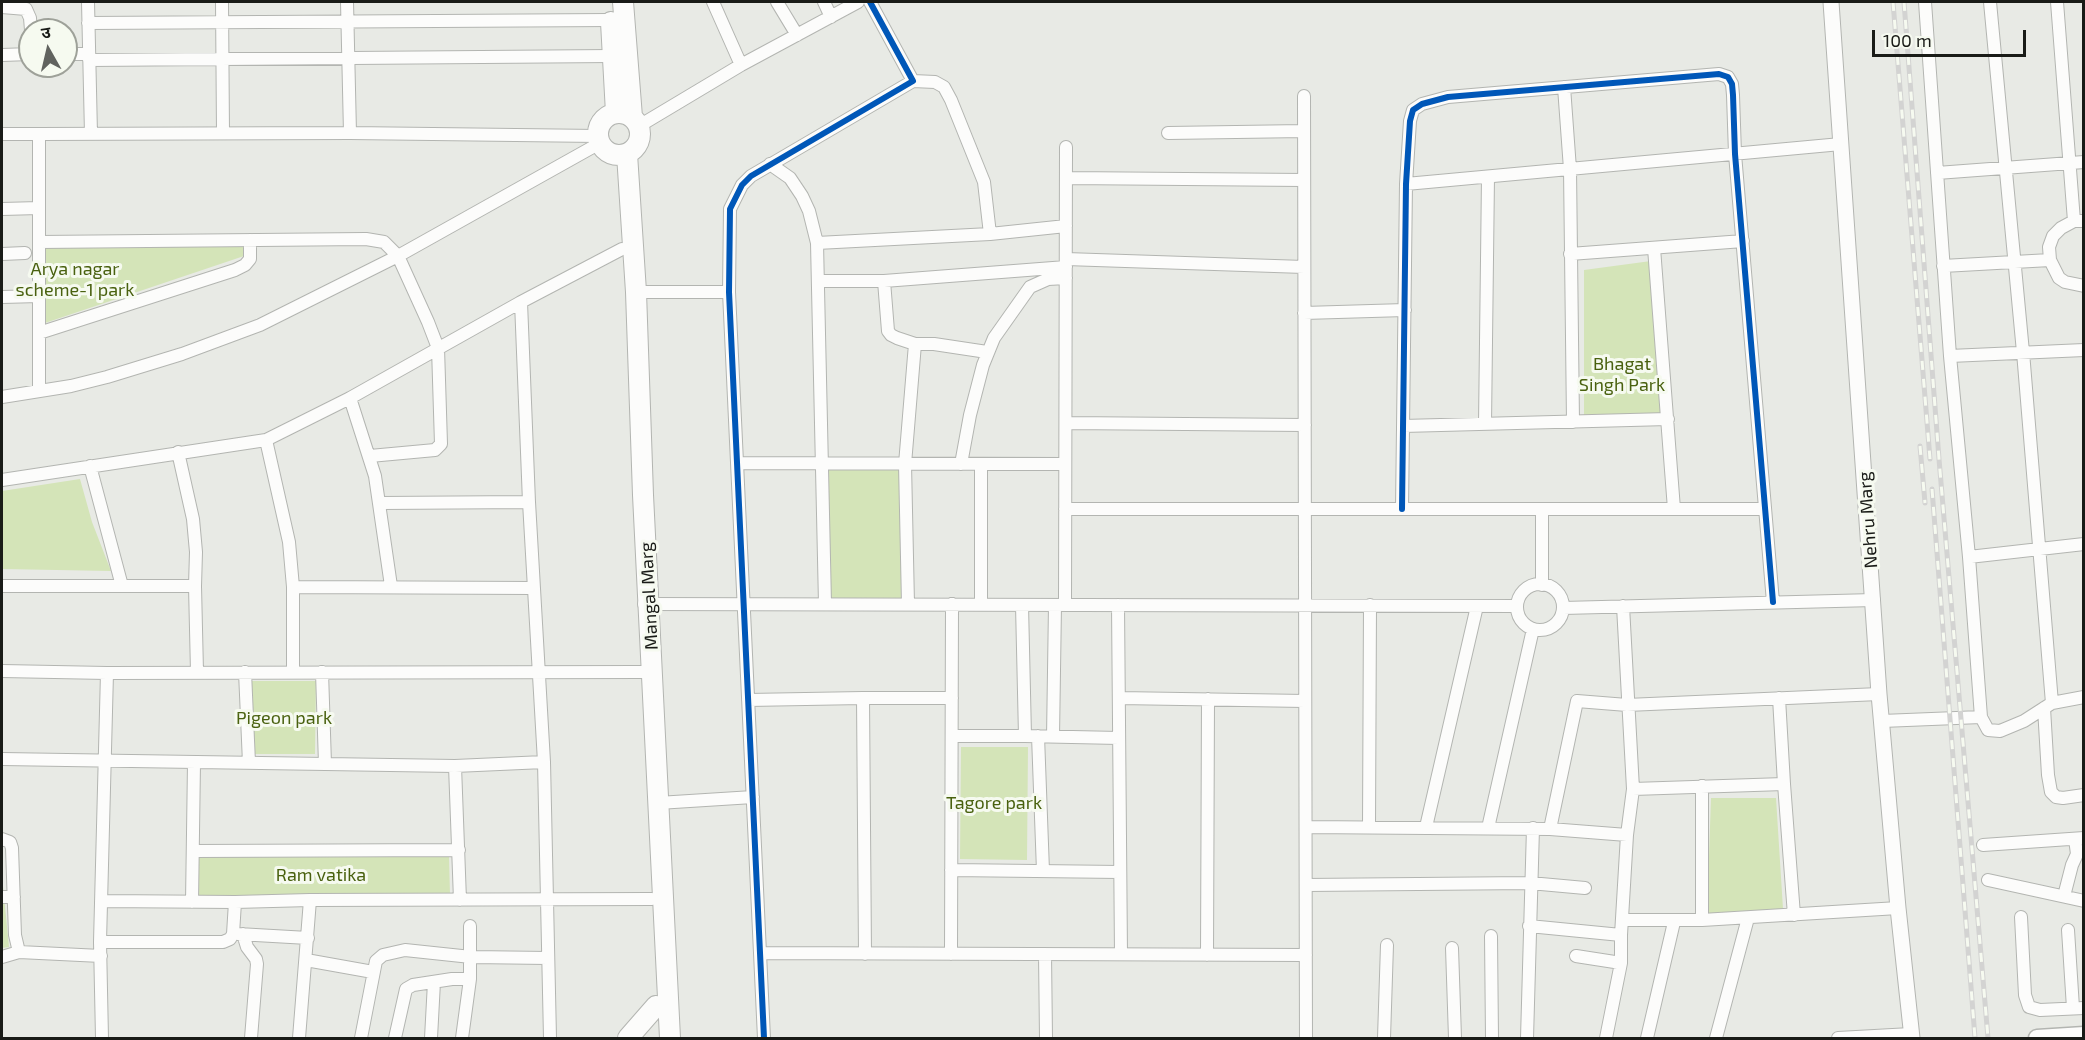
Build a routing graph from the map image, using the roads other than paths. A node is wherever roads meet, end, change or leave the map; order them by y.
1 (88, 2) edge
2 (222, 2) edge
3 (347, 2) edge
4 (623, 2) edge
5 (712, 2) edge
6 (777, 2) edge
7 (824, 2) edge
8 (870, 2) edge
9 (1831, 2) edge
10 (1925, 2) edge
11 (1990, 2) edge
12 (2057, 2) edge
13 (854, 3) edge
14 (2, 7) edge
15 (611, 11) edge
16 (831, 17) junction
17 (30, 18) edge
18 (347, 22) junction
19 (88, 23) junction
20 (222, 23) junction
21 (797, 35) junction
22 (18, 54) edge
23 (2, 55) edge
24 (78, 56) edge
25 (612, 56) junction
26 (89, 57) junction
27 (348, 58) junction
28 (223, 59) junction
29 (741, 65) junction
30 (913, 81) junction
31 (1564, 87) junction
32 (1304, 96) dead end
33 (629, 118) junction
34 (1304, 131) junction
35 (223, 133) junction
36 (350, 133) junction
37 (1168, 133) dead end
38 (2, 134) edge
39 (39, 134) junction
40 (91, 134) junction
41 (599, 139) junction
42 (1841, 144) junction
43 (1066, 147) dead end
44 (622, 154) junction
45 (1735, 154) junction
46 (2084, 162) edge
47 (2069, 163) junction
48 (770, 164) junction
49 (2005, 167) junction
50 (1570, 169) junction
51 (1937, 173) junction
52 (1488, 177) junction
53 (1066, 178) junction
54 (1304, 180) junction
55 (1406, 184) junction
56 (39, 208) junction
57 (2, 209) edge
58 (2079, 221) edge
59 (1066, 226) junction
60 (990, 234) junction
61 (250, 240) junction
62 (1743, 241) junction
63 (39, 242) junction
64 (817, 243) junction
65 (1654, 248) junction
66 (622, 249) junction
67 (25, 253) dead end
68 (2, 254) edge
69 (1570, 254) junction
70 (398, 256) junction
71 (2050, 260) junction
72 (2014, 262) junction
73 (1944, 266) junction
74 (1304, 267) junction
75 (1066, 268) junction
76 (818, 281) junction
77 (884, 281) junction
78 (2084, 286) edge
79 (636, 292) junction
80 (729, 292) junction
81 (39, 296) junction
82 (2, 297) edge
83 (521, 302) junction
84 (1405, 310) junction
85 (1304, 313) junction
86 (39, 333) junction
87 (915, 344) junction
88 (438, 348) junction
89 (2084, 350) edge
90 (987, 352) junction
91 (2023, 352) junction
92 (1950, 356) junction
93 (39, 392) junction
94 (2, 397) edge
95 (350, 398) junction
96 (1668, 420) junction
97 (1574, 422) junction
98 (1066, 423) junction
99 (1485, 424) junction
100 (1305, 425) junction
101 (1403, 426) junction
102 (266, 440) junction
103 (178, 452) junction
104 (370, 456) junction
105 (737, 463) junction
106 (905, 464) junction
107 (961, 464) junction
108 (981, 464) junction
109 (1065, 464) junction
110 (822, 465) junction
111 (90, 466) junction
112 (2, 480) edge
113 (529, 502) junction
114 (381, 503) junction
115 (1674, 508) junction
116 (1065, 509) junction
117 (1305, 509) junction
118 (1402, 509) junction
119 (1542, 509) junction
120 (1766, 509) junction
121 (2084, 544) edge
122 (2040, 548) junction
123 (1969, 557) junction
124 (1542, 585) junction
125 (2, 586) edge
126 (123, 586) junction
127 (195, 586) junction
128 (391, 586) junction
129 (293, 587) junction
130 (534, 588) junction
131 (1874, 600) junction
132 (1773, 602) junction
133 (644, 604) junction
134 (744, 604) junction
135 (825, 604) junction
136 (908, 604) junction
137 (952, 604) junction
138 (981, 604) junction
139 (1022, 604) junction
140 (1060, 605) junction
141 (1118, 605) junction
142 (1305, 605) junction
143 (1370, 605) junction
144 (1477, 606) junction
145 (1517, 606) junction
146 (1623, 606) junction
147 (1563, 608) junction
148 (1533, 629) junction
149 (2, 671) edge
150 (197, 672) junction
151 (245, 672) junction
152 (292, 672) junction
153 (322, 672) junction
154 (539, 672) junction
155 (642, 672) junction
156 (107, 673) junction
157 (1880, 694) junction
158 (2084, 697) edge
159 (863, 698) junction
160 (952, 698) junction
161 (1119, 698) junction
162 (1779, 698) junction
163 (1209, 699) junction
164 (748, 700) junction
165 (1305, 701) junction
166 (1628, 705) junction
167 (2048, 705) junction
168 (1981, 717) junction
169 (1882, 721) junction
170 (952, 736) junction
171 (1025, 736) junction
172 (1038, 736) junction
173 (1053, 736) junction
174 (1119, 738) junction
175 (2, 759) edge
176 (106, 762) junction
177 (544, 762) junction
178 (194, 763) junction
179 (249, 763) junction
180 (325, 764) junction
181 (455, 766) junction
182 (1784, 784) junction
183 (1702, 786) junction
184 (1634, 789) junction
185 (2084, 795) edge
186 (753, 797) junction
187 (653, 803) junction
188 (1306, 826) junction
189 (1369, 826) junction
190 (1426, 827) junction
191 (1488, 828) junction
192 (1533, 828) junction
193 (1550, 829) junction
194 (1627, 835) junction
195 (2079, 838) edge
196 (2, 839) edge
197 (1983, 845) dead end
198 (459, 850) junction
199 (193, 851) junction
200 (951, 870) junction
201 (1043, 871) junction
202 (1120, 872) junction
203 (1988, 880) dead end
204 (1530, 883) junction
205 (1306, 885) junction
206 (1585, 888) dead end
207 (2064, 896) junction
208 (8, 897) edge
209 (310, 900) junction
210 (460, 900) junction
211 (548, 900) junction
212 (652, 900) junction
213 (101, 901) junction
214 (2084, 901) edge
215 (192, 902) junction
216 (235, 902) junction
217 (1898, 908) junction
218 (1794, 915) junction
219 (2021, 917) dead end
220 (1748, 918) junction
221 (1622, 920) junction
222 (1702, 920) junction
223 (1674, 922) junction
224 (470, 926) dead end
225 (1529, 927) junction
226 (2068, 930) dead end
227 (238, 934) junction
228 (1621, 935) junction
229 (1491, 936) dead end
230 (308, 938) junction
231 (100, 942) junction
232 (1388, 945) dead end
233 (1452, 948) dead end
234 (19, 952) junction
235 (760, 953) junction
236 (864, 954) junction
237 (951, 954) junction
238 (1045, 954) junction
239 (1120, 954) junction
240 (1208, 955) junction
241 (1306, 955) junction
242 (101, 956) junction
243 (1576, 956) dead end
244 (2, 957) edge
245 (471, 957) junction
246 (548, 958) junction
247 (306, 960) junction
248 (1621, 963) junction
249 (372, 972) junction
250 (470, 979) junction
251 (434, 982) junction
252 (656, 1006) junction
253 (2078, 1008) edge
254 (2084, 1035) edge
255 (1912, 1036) edge
256 (102, 1038) edge
257 (251, 1038) edge
258 (299, 1038) edge
259 (360, 1038) edge
260 (394, 1038) edge
261 (431, 1038) edge
262 (462, 1038) edge
263 (550, 1038) edge
264 (628, 1038) edge
265 (657, 1038) edge
266 (670, 1038) edge
267 (764, 1038) edge
268 (1046, 1038) edge
269 (1306, 1038) edge
270 (1384, 1038) edge
271 (1455, 1038) edge
272 (1492, 1038) edge
273 (1527, 1038) edge
274 (1606, 1038) edge
275 (1647, 1038) edge
276 (1716, 1038) edge
277 (1838, 1038) edge
278 (2037, 1038) edge

1 - 19 street
2 - 20 street
3 - 18 street
4 - 33 main road
5 - 29 street
6 - 21 street
7 - 16 street
8 - 30 street
9 - 42 street, Nehru Marg
10 - 51 street
11 - 49 street
12 - 47 street
13 - 16 street
14 - 17 street
15 - 18 street
15 - 25 main road
16 - 21 street
18 - 20 street
18 - 27 street
19 - 20 street
19 - 26 street
20 - 28 street
21 - 29 street
22 - 23 street
24 - 26 street
25 - 27 street
25 - 33 main road
26 - 28 street
26 - 40 street
27 - 28 street
27 - 36 street
28 - 35 street
29 - 33 street
30 - 48 street
30 - 60 street
31 - 45 street
31 - 50 street
31 - 55 street
32 - 34 street
33 - 41 main road
33 - 44 main road
34 - 37 street
34 - 54 street
35 - 36 street
35 - 40 street
36 - 41 street
38 - 39 street
39 - 40 street
39 - 56 street
41 - 44 main road
41 - 70 street
42 - 45 street
42 - 131 street, Nehru Marg
43 - 53 street
44 - 66 main road, Mangal Marg
44 - 79 main road, Mangal Marg
45 - 50 street
45 - 62 street
46 - 47 street
47 - 49 street
47 - 58 street
48 - 64 street
48 - 80 street
49 - 51 street
49 - 72 street
50 - 52 street
50 - 69 street
51 - 73 street
52 - 55 street
52 - 99 street
53 - 54 street
53 - 59 street
54 - 74 street
55 - 84 street
56 - 57 street
56 - 63 street
58 - 71 street
59 - 60 street
59 - 75 street
60 - 64 street
61 - 63 street
61 - 70 street
61 - 86 street
62 - 65 street
62 - 120 street
63 - 81 street
64 - 76 street
65 - 69 street
65 - 96 street
66 - 83 street
66 - 133 main road, Mangal Marg
67 - 68 street
69 - 97 street
70 - 88 street
70 - 93 street
71 - 72 street
71 - 78 street
72 - 73 street
72 - 91 street
73 - 92 street
74 - 75 street
74 - 85 street
75 - 77 street
75 - 90 street
75 - 98 street
76 - 77 street
76 - 110 street
77 - 87 street
79 - 80 street
79 - 133 main road, Mangal Marg
80 - 105 street
81 - 82 street
81 - 86 street
83 - 88 street
83 - 113 street
84 - 85 street
84 - 101 street
85 - 100 street
86 - 93 street
87 - 90 street
87 - 106 street
88 - 95 street
88 - 104 street
89 - 91 street
90 - 107 street
91 - 92 street
91 - 122 street
92 - 123 street
93 - 94 street
95 - 102 street
95 - 104 street
96 - 97 street
96 - 115 street
97 - 99 street
98 - 100 street
98 - 109 street
99 - 101 street
100 - 117 street
101 - 118 street
102 - 103 street
102 - 129 street
103 - 111 street
103 - 127 street
104 - 114 street
105 - 110 street
105 - 134 street
106 - 107 street
106 - 110 street
106 - 136 street
107 - 108 street
108 - 109 street
108 - 138 street
109 - 116 street
110 - 135 street
111 - 112 street
111 - 126 street
113 - 114 street
113 - 130 street
114 - 128 street
115 - 119 street
115 - 120 street
116 - 117 street
116 - 140 street
117 - 118 street
117 - 142 street
118 - 119 street
119 - 124 street
120 - 132 street
121 - 122 street
122 - 123 street
122 - 167 street
123 - 168 street
124 - 145 street
124 - 147 street
125 - 126 street
126 - 127 street
127 - 150 street
128 - 129 street
128 - 130 street
129 - 152 street
130 - 154 street
131 - 132 street
131 - 157 street, Nehru Marg
132 - 146 street
133 - 134 street
133 - 155 main road, Mangal Marg
133 - 187 main road, Mangal Marg
134 - 135 street
134 - 164 street
135 - 136 street
136 - 137 street
137 - 138 street
137 - 160 street
138 - 139 street
139 - 140 street
139 - 171 street
140 - 141 street
140 - 173 street
141 - 142 street
141 - 161 street
142 - 143 street
142 - 165 street
143 - 144 street
143 - 189 street
144 - 145 street
144 - 190 street
145 - 148 street
146 - 147 street
146 - 166 street
147 - 148 street
148 - 191 street
149 - 156 street
150 - 151 street
150 - 156 street
151 - 152 street
151 - 179 street
152 - 153 street
153 - 154 street
153 - 180 street
154 - 155 street
154 - 177 street
155 - 187 main road, Mangal Marg
156 - 176 street
157 - 162 street
157 - 169 street, Nehru Marg
158 - 167 street
159 - 160 street
159 - 164 street
159 - 236 street
160 - 170 street
161 - 163 street
161 - 174 street
162 - 166 street
162 - 182 street
163 - 165 street
163 - 240 street
164 - 186 street
165 - 188 street
166 - 184 street
166 - 193 street
167 - 168 street
167 - 185 street
168 - 169 street
169 - 217 street, Nehru Marg
170 - 171 street
170 - 200 street
171 - 172 street
172 - 173 street
172 - 201 street
173 - 174 street
174 - 202 street
175 - 176 street
176 - 178 street
176 - 213 street
177 - 181 street
177 - 211 street
178 - 179 street
178 - 199 street
179 - 180 street
180 - 181 street
181 - 198 street
182 - 183 street
182 - 218 street
183 - 184 street
183 - 222 street
184 - 194 street
186 - 187 street
186 - 235 street
187 - 212 main road, Mangal Marg
187 - 266 main road, Mangal Marg
188 - 189 street
188 - 205 street
189 - 190 street
190 - 191 street
191 - 192 street
192 - 193 street
192 - 204 street
193 - 194 street
194 - 221 street
195 - 197 street
195 - 207 street
196 - 208 street
198 - 199 street
198 - 210 street
199 - 215 street
200 - 201 street
200 - 237 street
201 - 202 street
202 - 239 street
203 - 207 street
204 - 205 street
204 - 206 street
204 - 225 street
205 - 241 street
207 - 214 street
208 - 234 street
209 - 210 street
209 - 216 street
209 - 230 street
210 - 211 street
211 - 212 street
211 - 246 street
212 - 252 main road, Mangal Marg
213 - 215 street
213 - 231 street
215 - 216 street
216 - 227 street
217 - 218 street
217 - 255 street, Nehru Marg
218 - 220 street
219 - 253 street
220 - 222 street
220 - 276 street
221 - 223 street
221 - 228 street
222 - 223 street
223 - 275 street
224 - 245 street
225 - 228 street
225 - 273 street
226 - 253 street
227 - 230 street
227 - 231 street
227 - 257 street
228 - 248 street
229 - 272 street
230 - 247 street
231 - 242 street
232 - 270 street
233 - 271 street
234 - 242 street
234 - 244 street
235 - 236 street
235 - 267 street
236 - 237 street
237 - 238 street
238 - 239 street
238 - 268 street
239 - 240 street
240 - 241 street
241 - 269 street
242 - 256 street
243 - 248 street
245 - 246 street
245 - 249 street
245 - 250 street
246 - 263 street
247 - 249 street
247 - 258 street
248 - 274 street
249 - 259 street
250 - 251 street
250 - 262 street
251 - 260 street
251 - 261 street
252 - 264 main road
252 - 265 main road, Mangal Marg
254 - 278 main road
255 - 277 street

